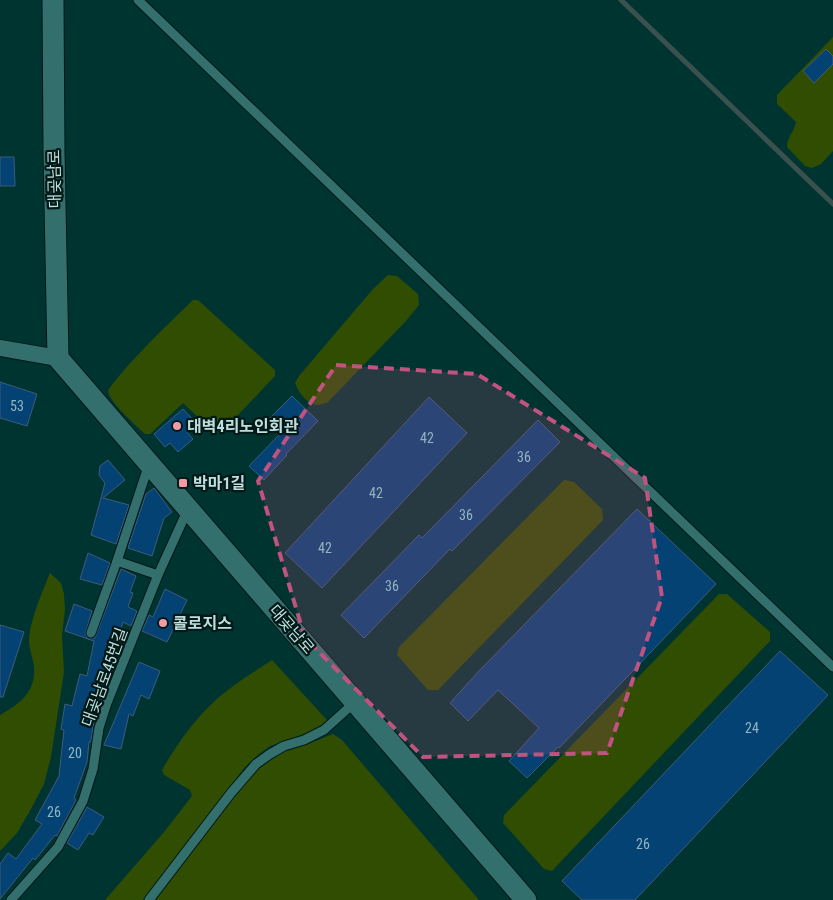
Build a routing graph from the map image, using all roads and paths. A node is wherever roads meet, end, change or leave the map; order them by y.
1 (53, 0) edge
2 (138, 0) edge
3 (0, 348) edge
4 (58, 358) junction
5 (149, 464) junction
6 (188, 509) junction
7 (117, 561) junction
8 (158, 575) junction
9 (91, 633) dead end
10 (833, 667) edge
11 (355, 702) junction
12 (11, 900) edge
13 (149, 900) edge
14 (526, 900) edge

1 - 4 street, 대곶남로
2 - 10 lane
3 - 4 street
4 - 5 street, 대곶남로
5 - 6 street, 대곶남로
5 - 7 lane
6 - 8 lane, 대곶남로45번길
6 - 11 street, 대곶남로
7 - 8 lane
7 - 9 lane
8 - 12 lane, 대곶남로45번길
11 - 13 lane
11 - 14 street, 대곶남로

